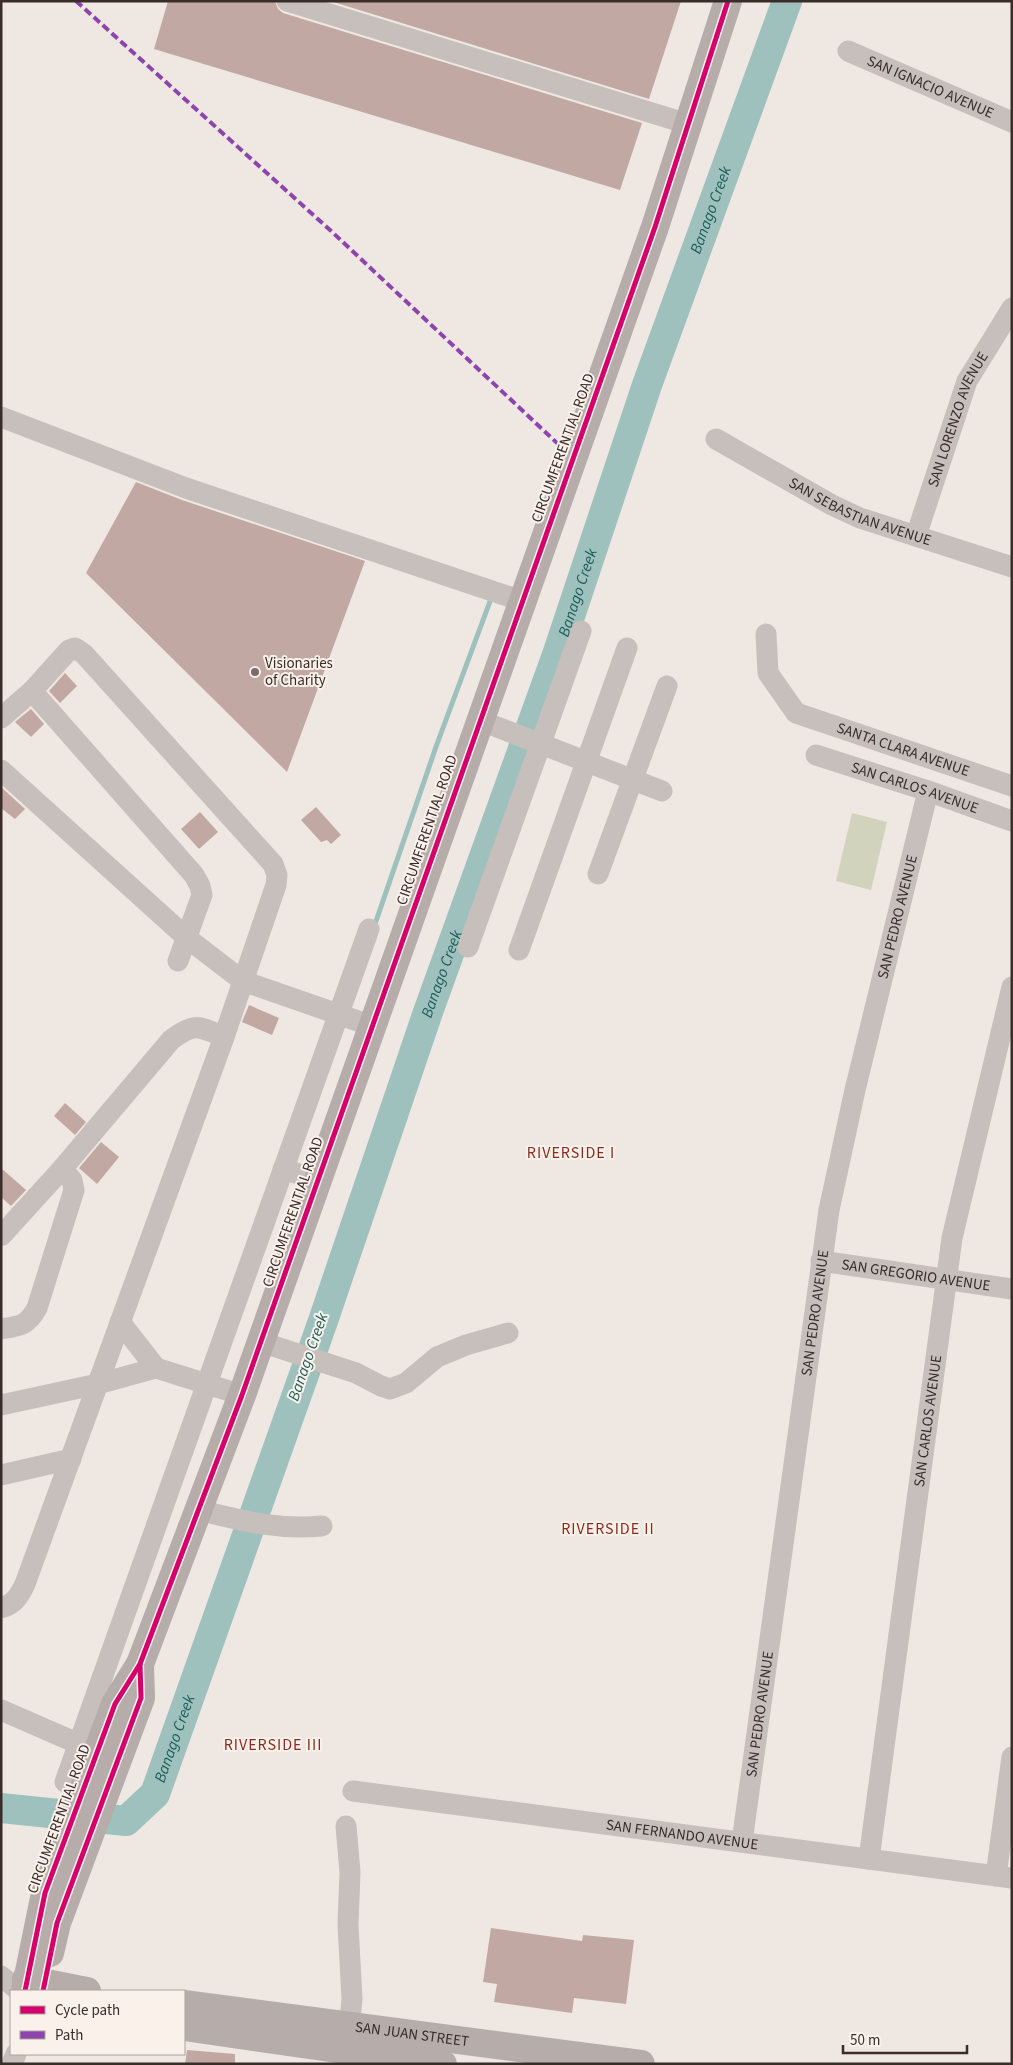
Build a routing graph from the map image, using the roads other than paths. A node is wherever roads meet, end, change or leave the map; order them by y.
1 (288, 1) edge
2 (728, 1) edge
3 (848, 51) dead end
4 (1012, 122) edge
5 (688, 124) junction
6 (1012, 308) edge
7 (1, 417) edge
8 (716, 438) dead end
9 (916, 536) junction
10 (1012, 567) edge
11 (522, 601) junction
12 (581, 631) dead end
13 (766, 634) dead end
14 (627, 648) dead end
15 (667, 686) dead end
16 (32, 691) junction
17 (1, 718) edge
18 (479, 720) junction
19 (536, 744) junction
20 (816, 754) dead end
21 (586, 763) junction
22 (1, 770) edge
23 (632, 780) junction
24 (1012, 786) edge
25 (662, 791) dead end
26 (928, 791) junction
27 (1012, 821) edge
28 (598, 874) dead end
29 (369, 929) dead end
30 (187, 938) junction
31 (468, 947) dead end
32 (519, 950) dead end
33 (178, 961) dead end
34 (243, 981) junction
35 (1012, 987) edge
36 (351, 1019) junction
37 (224, 1038) junction
38 (62, 1169) junction
39 (296, 1173) junction
40 (1, 1236) edge
41 (821, 1261) junction
42 (946, 1279) junction
43 (1012, 1289) edge
44 (120, 1322) junction
45 (1, 1329) edge
46 (508, 1333) dead end
47 (260, 1342) junction
48 (156, 1368) junction
49 (98, 1384) junction
50 (219, 1389) junction
51 (1, 1405) edge
52 (71, 1459) junction
53 (1, 1475) edge
54 (198, 1510) junction
55 (322, 1526) dead end
56 (140, 1607) junction
57 (1, 1608) edge
58 (1, 1710) edge
59 (79, 1744) junction
60 (1012, 1757) edge
61 (87, 1781) junction
62 (353, 1791) dead end
63 (346, 1826) dead end
64 (742, 1842) junction
65 (869, 1859) junction
66 (1004, 1877) edge
67 (23, 1984) edge
68 (78, 1990) edge
69 (185, 2004) edge
70 (185, 2027) edge
71 (355, 2048) edge
72 (544, 2058) edge
73 (443, 2064) edge
74 (642, 2064) edge

1 - 5 street
2 - 5 main road, CIRCUMFERENTIAL ROAD
3 - 4 street, SAN IGNACIO AVENUE
5 - 11 main road, CIRCUMFERENTIAL ROAD
6 - 9 street, SAN LORENZO AVENUE
7 - 11 street
8 - 9 street, SAN SEBASTIAN AVENUE
9 - 10 street, SAN SEBASTIAN AVENUE
11 - 18 main road, CIRCUMFERENTIAL ROAD
12 - 19 street
13 - 24 street, SANTA CLARA AVENUE
14 - 21 street
15 - 23 street
16 - 17 street
16 - 30 street
16 - 34 street
18 - 19 street
18 - 36 main road, CIRCUMFERENTIAL ROAD
19 - 21 street
19 - 31 street
20 - 26 street, SAN CARLOS AVENUE
21 - 23 street
21 - 32 street
22 - 30 street
23 - 25 street
23 - 28 street
26 - 27 street, SAN CARLOS AVENUE
26 - 41 street, SAN PEDRO AVENUE
29 - 36 street
30 - 33 street
30 - 34 street
34 - 36 street
34 - 37 street
35 - 42 street, SAN CARLOS AVENUE
36 - 39 main road, CIRCUMFERENTIAL ROAD
36 - 39 street
37 - 38 street
37 - 44 street
38 - 40 street
38 - 45 street
39 - 47 main road, CIRCUMFERENTIAL ROAD
39 - 50 street
41 - 42 street, SAN GREGORIO AVENUE
41 - 64 street, SAN PEDRO AVENUE
42 - 43 street, SAN GREGORIO AVENUE
42 - 65 street, SAN CARLOS AVENUE
44 - 48 street
44 - 49 street
46 - 47 street
47 - 50 main road, CIRCUMFERENTIAL ROAD
48 - 49 street
48 - 50 street
49 - 51 street
49 - 52 street
50 - 54 main road, CIRCUMFERENTIAL ROAD
50 - 56 street
52 - 53 street
52 - 57 street
54 - 55 street
54 - 56 main road, CIRCUMFERENTIAL ROAD
56 - 59 street
56 - 61 main road, CIRCUMFERENTIAL ROAD
58 - 59 street
59 - 61 street
60 - 66 street
61 - 67 main road, CIRCUMFERENTIAL ROAD
62 - 64 street, SAN FERNANDO AVENUE
63 - 71 street
64 - 65 street, SAN FERNANDO AVENUE
65 - 66 street, SAN FERNANDO AVENUE
67 - 68 main road
69 - 71 main road, SAN JUAN STREET
70 - 71 main road, SAN JUAN STREET
71 - 72 main road, SAN JUAN STREET
71 - 73 main road, SAN JUAN STREET
72 - 74 main road, SAN JUAN STREET

